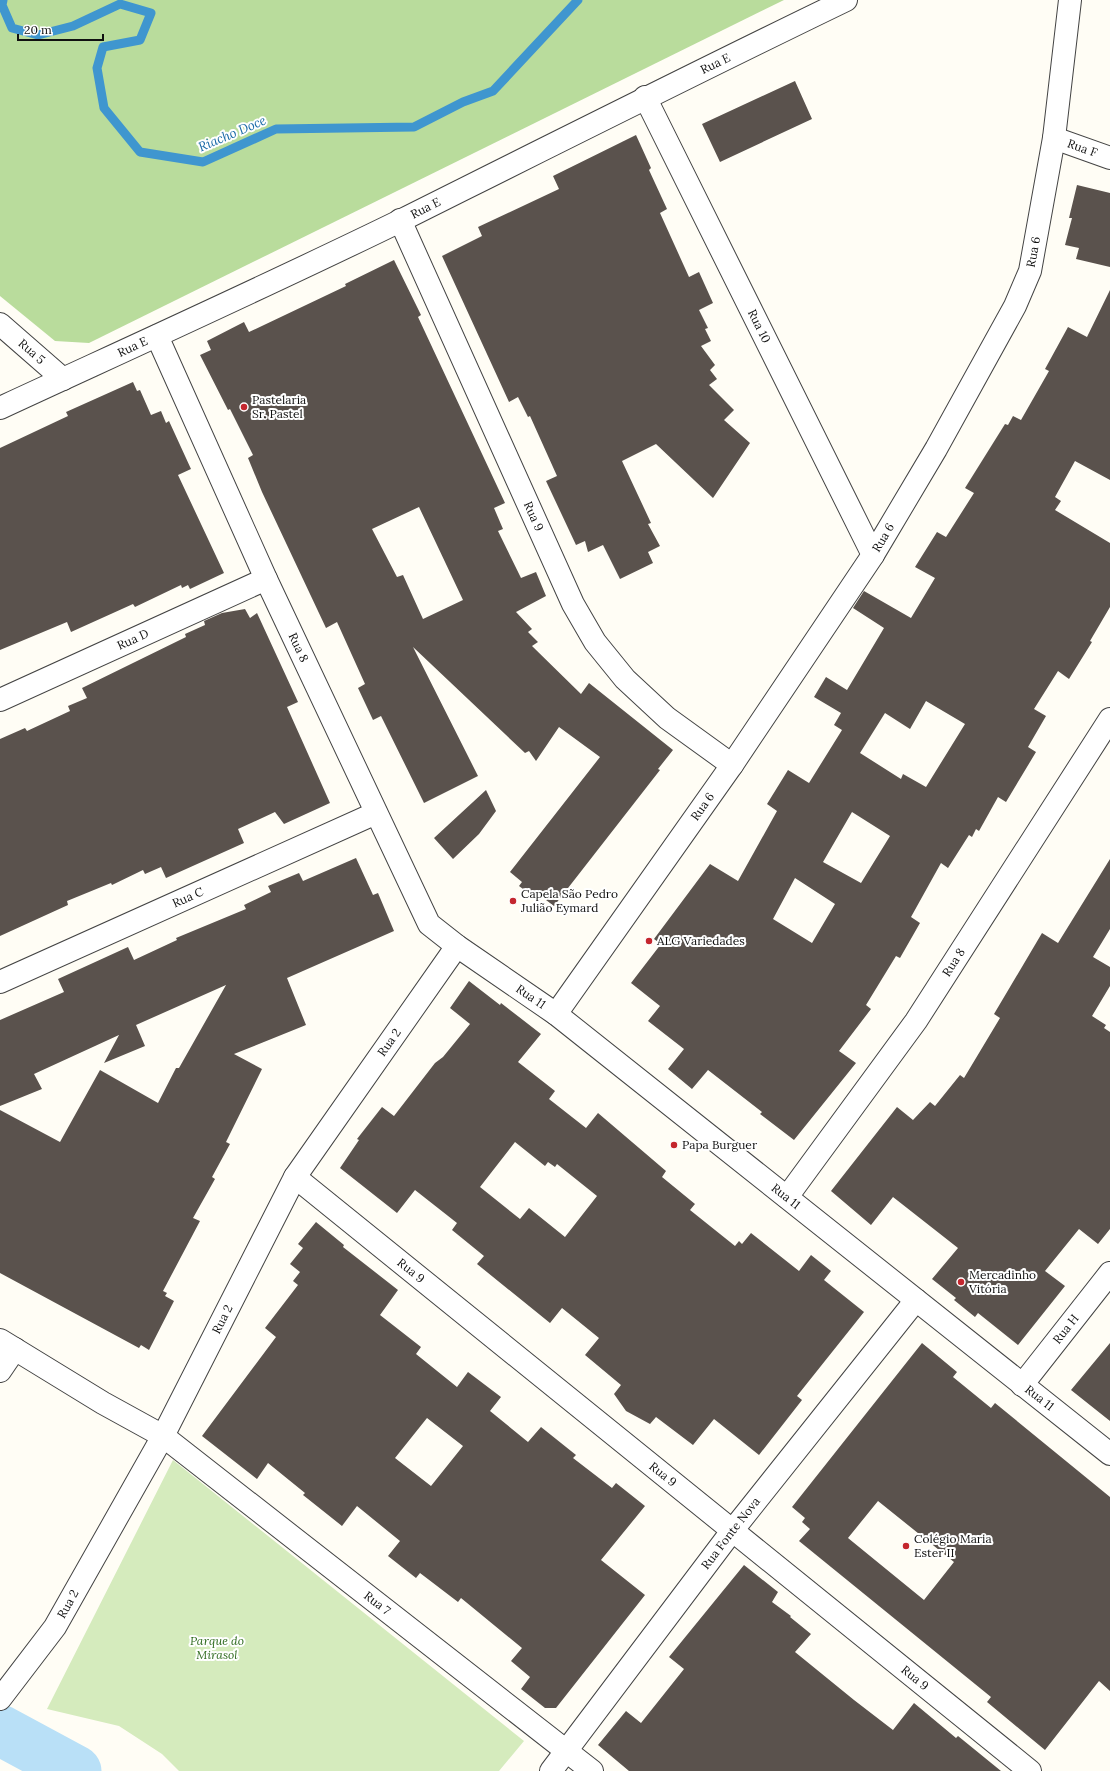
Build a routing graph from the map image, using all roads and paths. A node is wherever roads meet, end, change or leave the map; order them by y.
1 (846, 0) edge
2 (1070, 0) edge
3 (645, 97) junction
4 (1054, 138) junction
5 (1110, 158) edge
6 (400, 220) junction
7 (0, 324) edge
8 (157, 336) junction
9 (63, 379) junction
10 (0, 408) edge
11 (873, 555) junction
12 (266, 579) junction
13 (0, 700) edge
14 (1110, 719) edge
15 (732, 765) junction
16 (376, 813) junction
17 (457, 946) junction
18 (0, 982) edge
19 (556, 1014) junction
20 (295, 1177) junction
21 (787, 1197) junction
22 (1110, 1273) edge
23 (916, 1300) junction
24 (7, 1344) edge
25 (0, 1371) edge
26 (1022, 1384) junction
27 (163, 1436) junction
28 (1110, 1454) edge
29 (732, 1531) junction
30 (5, 1693) edge
31 (567, 1751) junction
32 (551, 1771) edge
33 (592, 1771) edge
34 (1030, 1771) edge

1 - 3 street, Rua E
2 - 4 street, Rua 6
3 - 6 street, Rua E
3 - 11 street, Rua 10
4 - 5 street, Rua F
4 - 11 street, Rua 6
6 - 8 street, Rua E
6 - 15 street, Rua 9
7 - 9 street, Rua 5
8 - 9 street, Rua E
8 - 12 street, Rua 8
9 - 10 street, Rua E
11 - 15 street, Rua 6
12 - 13 street, Rua D
12 - 16 street, Rua 8
14 - 21 street, Rua 8
15 - 19 street, Rua 6
16 - 17 street, Rua 8
16 - 18 street, Rua C
17 - 19 street, Rua 11
17 - 20 street, Rua 2
19 - 21 street, Rua 11
20 - 27 street, Rua 2
20 - 29 street, Rua 9
21 - 23 street, Rua 11
22 - 26 street, Rua H
23 - 26 street, Rua 11
23 - 29 street, Rua Fonte Nova
24 - 25 street
24 - 27 street, Rua 7
26 - 28 street, Rua 11
27 - 30 street, Rua 2
27 - 31 street, Rua 7
29 - 31 street, Rua Fonte Nova
29 - 34 street, Rua 9
31 - 32 street, Rua Fonte Nova
31 - 33 street, Rua 7

